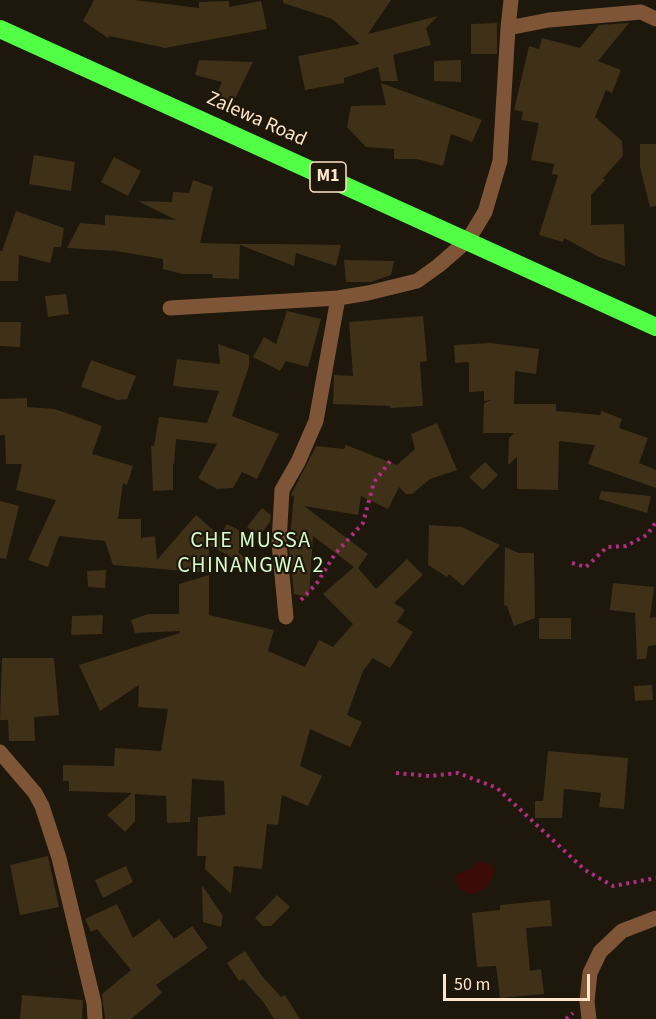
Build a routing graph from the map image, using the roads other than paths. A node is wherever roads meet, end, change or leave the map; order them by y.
1 (511, 0) edge
2 (639, 6) edge
3 (656, 19) edge
4 (508, 28) junction
5 (0, 29) edge
6 (468, 240) junction
7 (338, 298) junction
8 (171, 308) dead end
9 (656, 327) edge
10 (286, 618) road end
11 (0, 752) edge
12 (656, 918) edge
13 (95, 1019) edge
14 (589, 1019) edge

1 - 4 street
2 - 3 street
2 - 4 street
4 - 6 street
5 - 6 highway, Zalewa Road / M1
6 - 7 street
6 - 9 highway, Zalewa Road / M1
7 - 8 street
7 - 10 street
11 - 13 street
12 - 14 street

